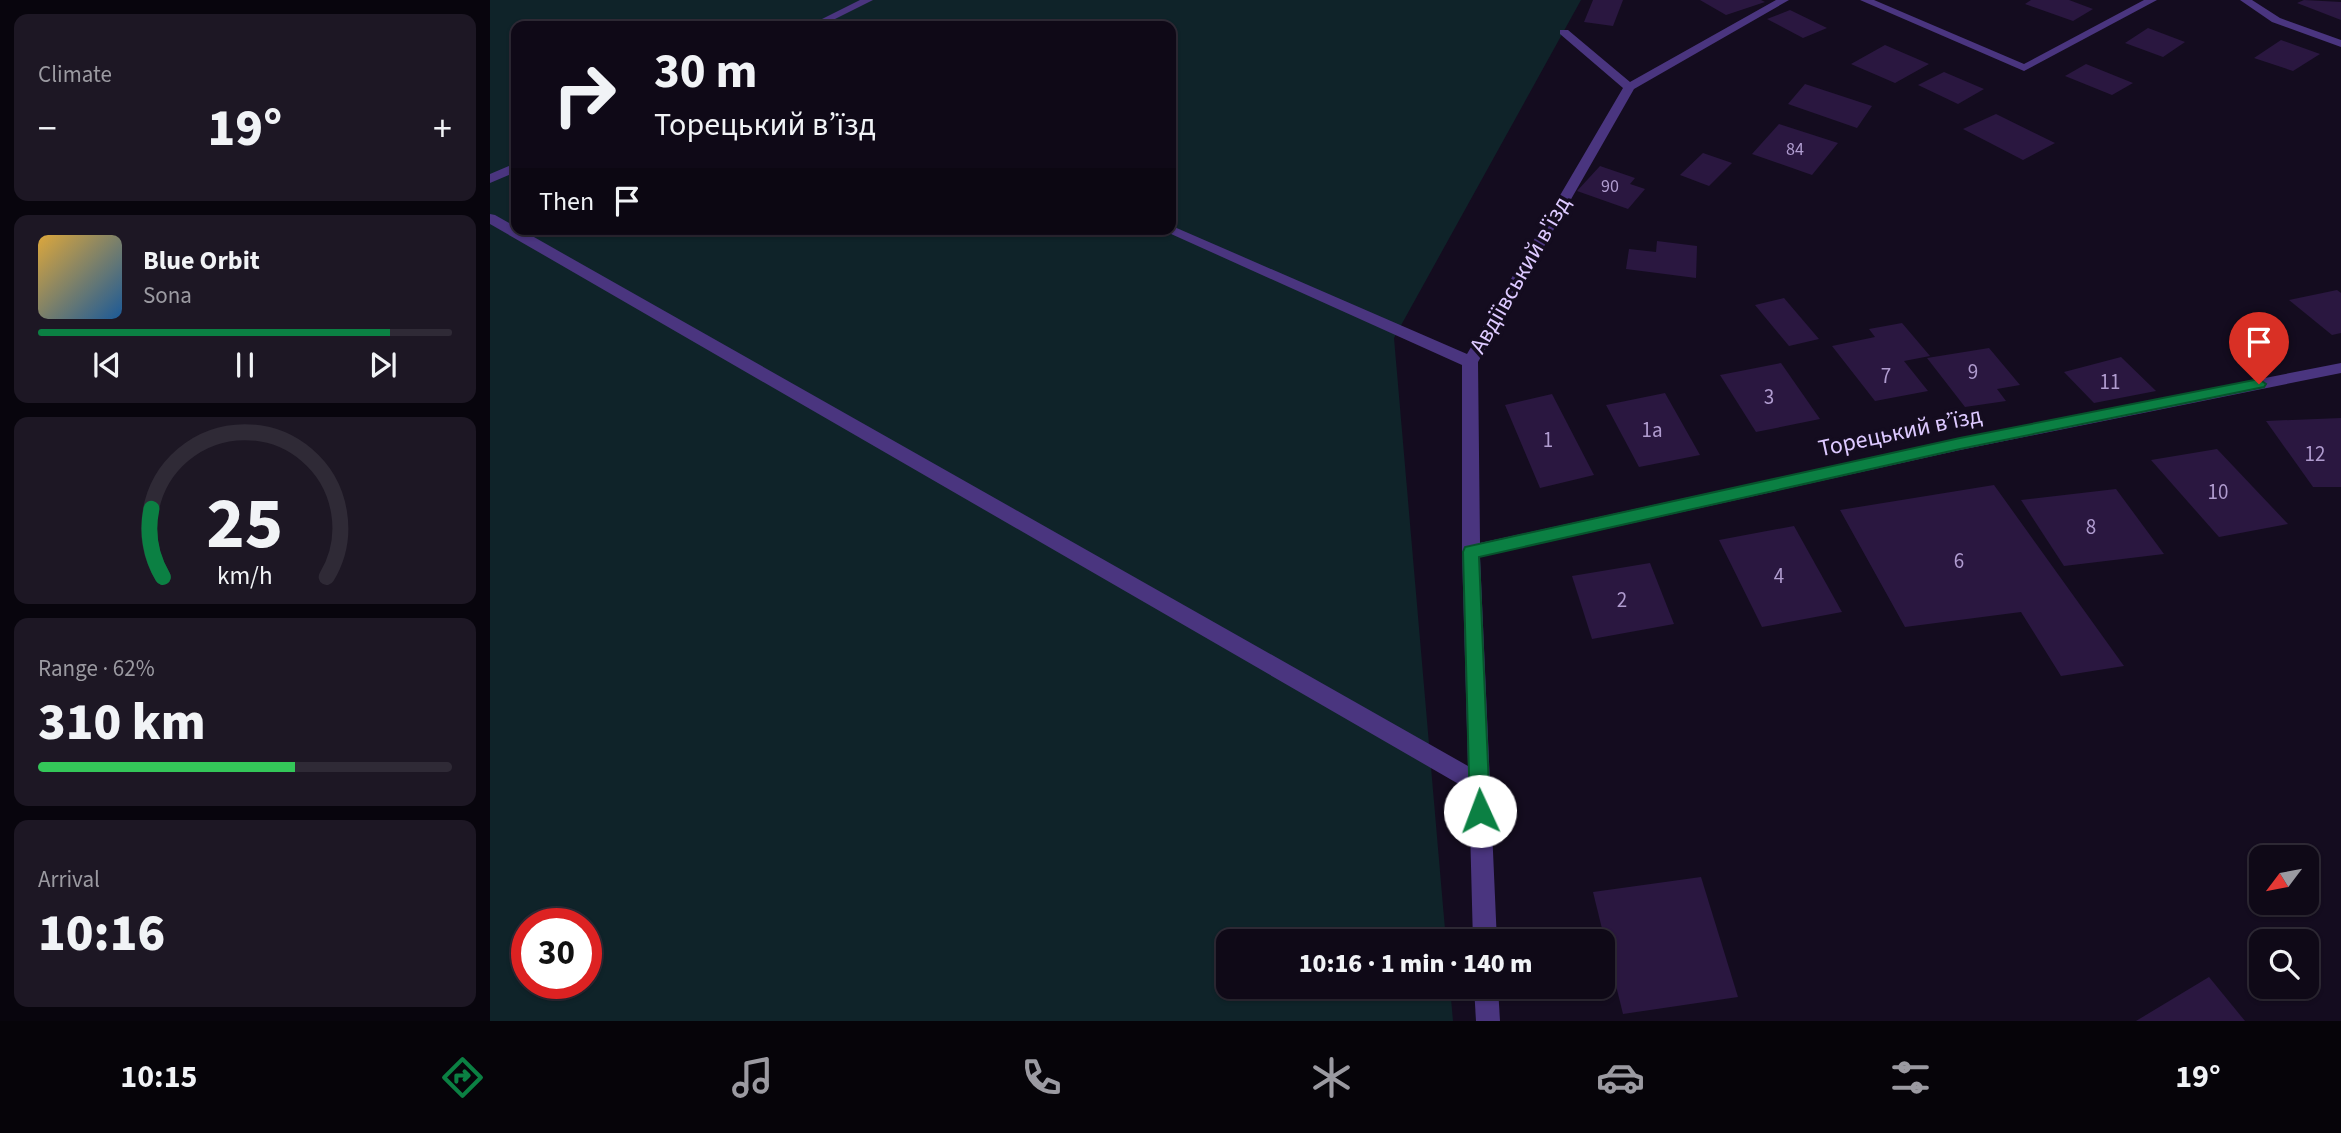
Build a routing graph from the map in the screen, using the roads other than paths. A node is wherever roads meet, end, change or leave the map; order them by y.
1 (868, 0) edge
2 (1784, 0) edge
3 (1865, 0) edge
4 (2152, 0) edge
5 (2245, 0) edge
6 (824, 21) edge
7 (1564, 32) dead end
8 (2341, 44) edge
9 (1629, 87) junction
10 (511, 169) edge
11 (490, 179) edge
12 (490, 218) edge
13 (511, 230) edge
14 (1176, 233) edge
15 (520, 235) edge
16 (1470, 362) junction
17 (2341, 368) edge
18 (1471, 552) junction
19 (1479, 784) junction
20 (1485, 929) edge
21 (1487, 999) edge
22 (1488, 1021) edge

1 - 6 street
2 - 9 street
3 - 4 street
5 - 8 street
7 - 9 street
9 - 16 street, Авдіївський в'їзд
10 - 11 street
12 - 13 street
14 - 16 street
15 - 19 street
16 - 18 street, Авдіївський в'їзд
17 - 18 street, Торецький в’їзд
18 - 19 street, Авдіївський в'їзд
19 - 20 street, Авдіївський в'їзд
21 - 22 street

